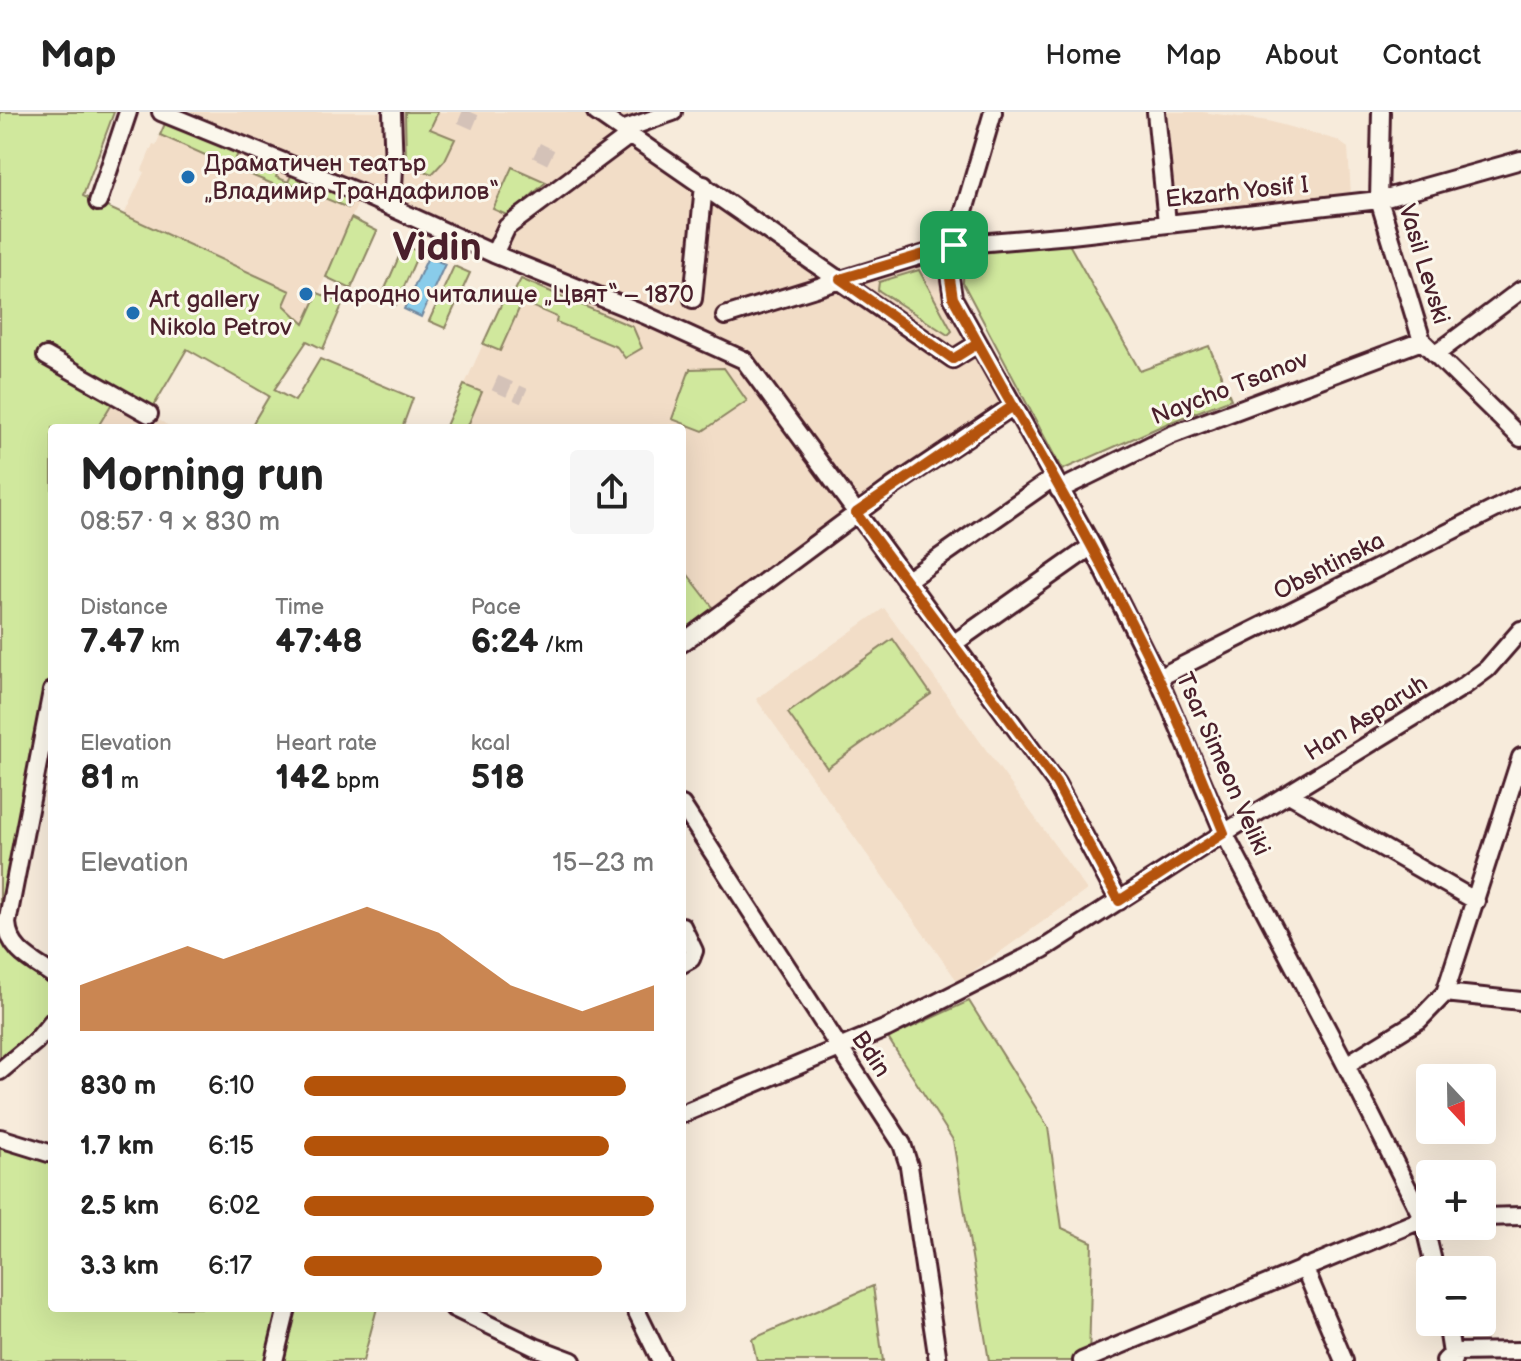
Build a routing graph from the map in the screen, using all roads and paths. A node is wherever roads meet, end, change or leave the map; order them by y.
1 (128, 112) edge
2 (161, 112) edge
3 (392, 112) edge
4 (598, 112) edge
5 (673, 112) edge
6 (993, 112) edge
7 (1156, 112) edge
8 (1381, 112) edge
9 (626, 133) junction
10 (1521, 160) edge
11 (704, 185) junction
12 (1379, 200) junction
13 (98, 202) dead end
14 (392, 207) junction
15 (1167, 223) junction
16 (954, 245) junction
17 (494, 254) junction
18 (840, 279) junction
19 (1521, 290) edge
20 (693, 299) dead end
21 (725, 316) dead end
22 (1422, 341) junction
23 (977, 344) junction
24 (1436, 354) junction
25 (46, 356) dead end
26 (1013, 406) junction
27 (149, 414) dead end
28 (1521, 438) edge
29 (1056, 484) junction
30 (1521, 496) edge
31 (856, 513) junction
32 (1092, 546) junction
33 (906, 581) junction
34 (1521, 630) edge
35 (686, 640) edge
36 (953, 644) junction
37 (1158, 678) junction
38 (48, 736) edge
39 (1521, 757) edge
40 (1289, 794) junction
41 (686, 811) edge
42 (1224, 833) junction
43 (1119, 901) junction
44 (1476, 901) junction
45 (686, 932) edge
46 (686, 962) edge
47 (48, 971) edge
48 (1445, 993) junction
49 (1521, 1001) edge
50 (48, 1027) edge
51 (839, 1049) junction
52 (1346, 1065) junction
53 (0, 1071) edge
54 (686, 1112) edge
55 (0, 1138) edge
56 (48, 1153) edge
57 (1416, 1198) edge
58 (1521, 1216) edge
59 (1496, 1217) edge
60 (1416, 1223) edge
61 (1304, 1267) junction
62 (286, 1312) edge
63 (462, 1312) edge
64 (637, 1312) edge
65 (1448, 1336) edge
66 (1521, 1351) edge
67 (1450, 1358) edge
68 (274, 1361) edge
69 (572, 1361) edge
70 (661, 1361) edge
71 (938, 1361) edge
72 (1082, 1361) edge
73 (1344, 1361) edge

1 - 13 street
2 - 14 street
3 - 14 street
4 - 9 street
5 - 9 street
6 - 16 street
7 - 15 street
8 - 12 street, Vasil Levski
9 - 11 street
9 - 17 street
10 - 12 street, Ekzarh Yosif I
11 - 18 street
11 - 20 street
12 - 15 street, Ekzarh Yosif I
12 - 22 street, Vasil Levski
14 - 17 street
15 - 16 street, Ekzarh Yosif I
16 - 18 street, Ekzarh Yosif I
16 - 23 street, Tsar Simeon Veliki
17 - 31 street
18 - 21 street, Ekzarh Yosif I
18 - 23 street
19 - 24 street
22 - 24 street, Vasil Levski
22 - 29 street, Naycho Tsanov
23 - 26 street, Tsar Simeon Veliki
24 - 28 street, Vasil Levski
25 - 27 street
26 - 29 street, Tsar Simeon Veliki
26 - 31 street
29 - 32 street, Tsar Simeon Veliki
29 - 33 street, Naycho Tsanov
30 - 37 street, Obshtinska
31 - 33 street
31 - 35 street
32 - 36 street
32 - 37 street, Tsar Simeon Veliki
33 - 36 street
34 - 40 street, Han Asparuh
36 - 43 street
37 - 42 street, Tsar Simeon Veliki
38 - 47 street
39 - 44 street
40 - 42 street, Han Asparuh
40 - 44 street
41 - 51 street, Bdin
42 - 43 street, Han Asparuh
42 - 52 street, Tsar Simeon Veliki
43 - 51 street, Han Asparuh
44 - 48 street
45 - 46 street
48 - 49 street
48 - 52 street
50 - 53 street
51 - 54 street, Han Asparuh
51 - 71 street, Bdin
52 - 57 street, Tsar Simeon Veliki
55 - 56 street
58 - 59 street
60 - 61 street
61 - 72 street
61 - 73 street
62 - 68 street
63 - 69 street
64 - 70 street
65 - 67 street
66 - 67 street

